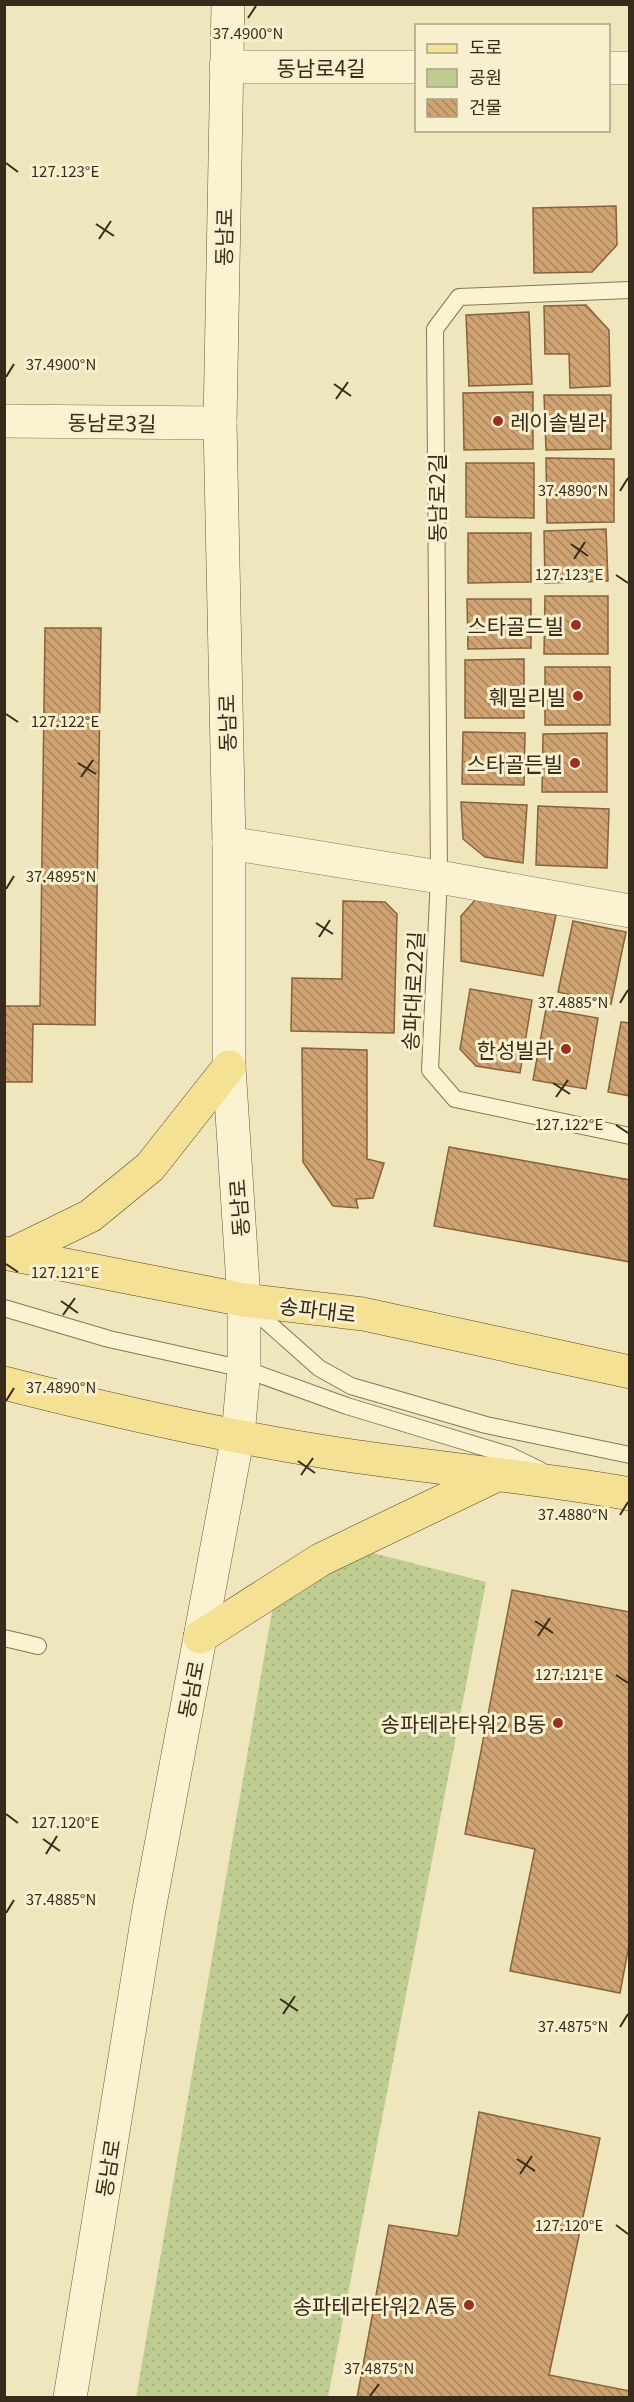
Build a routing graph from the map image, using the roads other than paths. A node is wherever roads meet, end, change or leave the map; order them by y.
1 (228, 4) edge
2 (226, 67) junction
3 (415, 67) edge
4 (610, 68) edge
5 (630, 68) edge
6 (630, 290) edge
7 (4, 421) edge
8 (220, 423) junction
9 (229, 843) junction
10 (440, 877) junction
11 (630, 911) edge
12 (229, 1067) junction
13 (630, 1136) edge
14 (8, 1253) edge
15 (243, 1300) junction
16 (4, 1308) edge
17 (244, 1369) junction
18 (630, 1372) edge
19 (4, 1383) edge
20 (238, 1435) junction
21 (630, 1455) edge
22 (497, 1474) junction
23 (565, 1483) junction
24 (630, 1494) edge
25 (200, 1637) junction
26 (4, 1638) edge
27 (38, 1646) dead end
28 (70, 2397) edge

1 - 2 main road, 동남로
2 - 3 main road, 동남로4길
2 - 8 main road, 동남로
4 - 5 main road
6 - 10 lane, 동남로2길
7 - 8 main road, 동남로3길
8 - 9 main road, 동남로
9 - 10 main road
9 - 12 main road, 동남로
10 - 11 main road
10 - 13 lane, 송파대로22길
12 - 14 main road
12 - 15 main road, 동남로
14 - 15 main road, 송파대로
15 - 17 main road, 동남로
15 - 18 main road, 송파대로
15 - 21 lane
16 - 17 lane
17 - 20 main road, 동남로
17 - 23 lane
19 - 20 main road
20 - 22 main road
20 - 25 main road, 동남로
22 - 23 main road
22 - 25 main road
23 - 24 main road
25 - 28 main road, 동남로
26 - 27 lane

